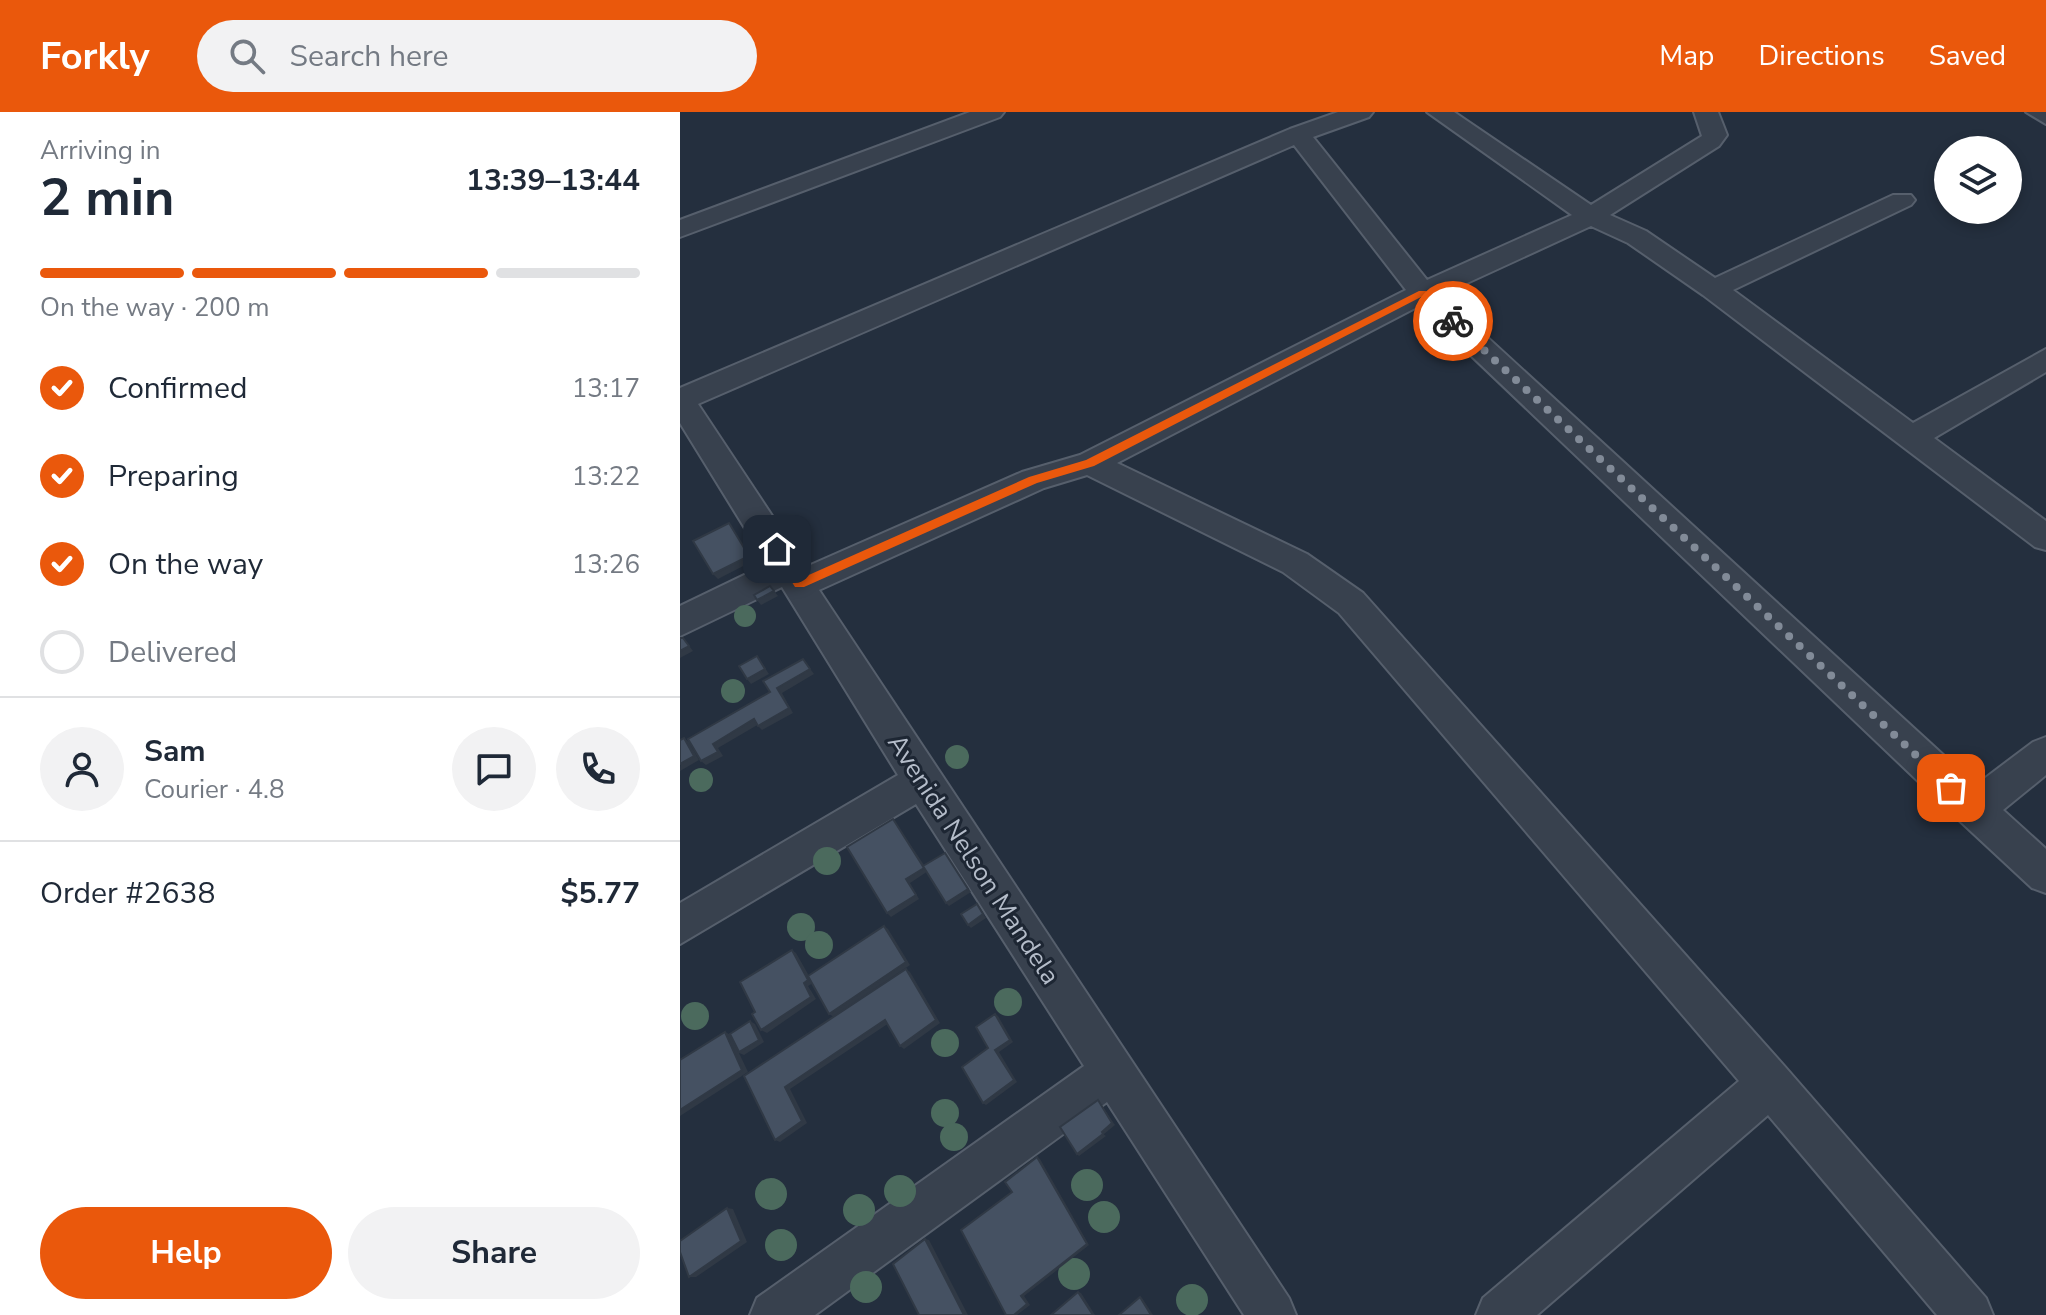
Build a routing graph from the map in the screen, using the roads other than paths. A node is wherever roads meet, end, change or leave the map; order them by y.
1 (992, 112) edge
2 (1361, 112) edge
3 (1439, 112) edge
4 (1706, 112) edge
5 (2038, 112) edge
6 (2046, 117) edge
7 (1298, 134) junction
8 (1902, 200) dead end
9 (1591, 216) junction
10 (680, 229) edge
11 (1713, 289) junction
12 (1422, 293) junction
13 (2046, 359) edge
14 (680, 400) edge
15 (1911, 438) junction
16 (1090, 463) junction
17 (2046, 538) edge
18 (795, 576) junction
19 (680, 622) edge
20 (2046, 753) edge
21 (922, 781) junction
22 (1974, 810) junction
23 (2046, 875) edge
24 (680, 925) edge
25 (1112, 1072) junction
26 (1771, 1083) junction
27 (774, 1315) edge
28 (1272, 1315) edge
29 (1500, 1315) edge
30 (1969, 1315) edge

1 - 10 street
2 - 7 street
3 - 9 street
4 - 9 street
5 - 6 street
7 - 12 street
7 - 14 street
8 - 11 street
9 - 11 street
9 - 12 street
11 - 15 street
12 - 16 street
12 - 22 street
13 - 15 street
14 - 18 street, Avenida Nelson Mandela
15 - 17 street
16 - 18 street
16 - 26 street
18 - 19 street
18 - 21 street, Avenida Nelson Mandela
20 - 22 street
21 - 24 street
21 - 25 street, Avenida Nelson Mandela
22 - 23 street
25 - 27 street
25 - 28 street, Avenida Nelson Mandela
26 - 29 street
26 - 30 street

